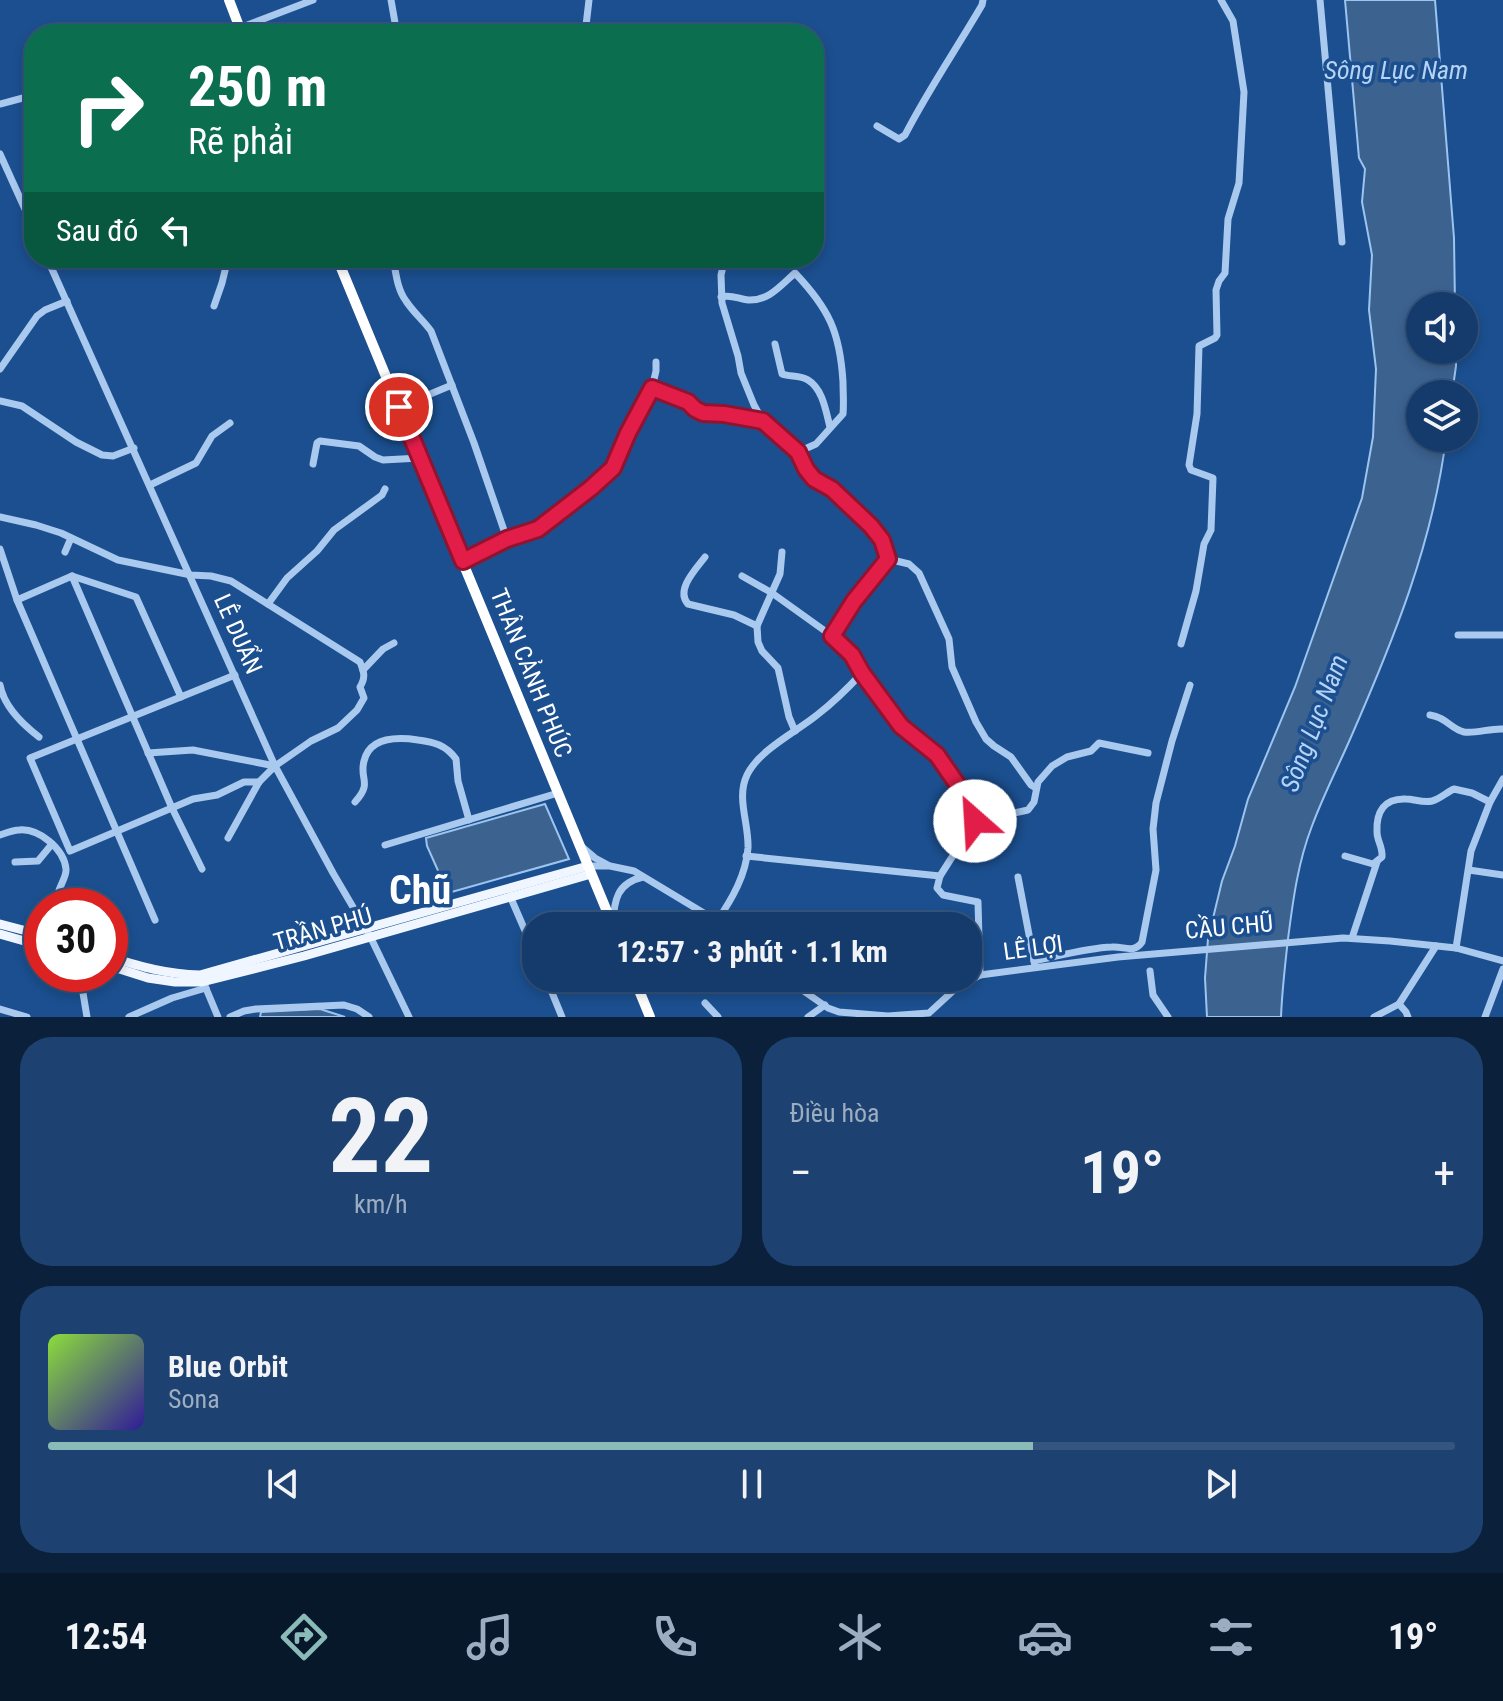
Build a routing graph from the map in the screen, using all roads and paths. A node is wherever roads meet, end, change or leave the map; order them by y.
1 (229, 0) edge
2 (313, 0) edge
3 (391, 0) edge
4 (589, 0) edge
5 (983, 0) edge
6 (1221, 0) edge
7 (1320, 0) edge
8 (238, 24) edge
9 (257, 24) edge
10 (395, 24) edge
11 (586, 24) edge
12 (24, 98) edge
13 (0, 104) edge
14 (877, 126) dead end
15 (0, 154) edge
16 (24, 207) edge
17 (1342, 242) dead end
18 (52, 268) edge
19 (225, 268) edge
20 (341, 268) edge
21 (395, 268) edge
22 (723, 268) edge
23 (721, 297) junction
24 (67, 301) junction
25 (214, 306) dead end
26 (775, 344) dead end
27 (656, 362) dead end
28 (0, 369) edge
29 (452, 385) junction
30 (652, 388) junction
31 (0, 401) edge
32 (399, 407) junction
33 (763, 421) junction
34 (230, 423) dead end
35 (830, 427) junction
36 (134, 448) junction
37 (798, 452) junction
38 (420, 458) junction
39 (313, 464) dead end
40 (150, 485) junction
41 (385, 489) dead end
42 (0, 517) edge
43 (71, 538) junction
44 (507, 539) junction
45 (0, 549) edge
46 (65, 552) dead end
47 (782, 552) dead end
48 (705, 557) dead end
49 (888, 559) junction
50 (463, 561) junction
51 (191, 575) junction
52 (72, 576) junction
53 (742, 576) dead end
54 (772, 593) junction
55 (17, 600) junction
56 (268, 604) junction
57 (757, 626) junction
58 (1458, 635) dead end
59 (1503, 635) edge
60 (832, 636) junction
61 (394, 643) dead end
62 (1181, 644) dead end
63 (363, 670) junction
64 (862, 673) junction
65 (235, 675) junction
66 (0, 685) edge
67 (1190, 685) dead end
68 (181, 697) junction
69 (1430, 715) dead end
70 (132, 717) junction
71 (1503, 729) edge
72 (795, 731) junction
73 (39, 737) dead end
74 (77, 739) junction
75 (148, 753) junction
76 (1148, 753) dead end
77 (275, 766) junction
78 (1503, 779) edge
79 (259, 782) junction
80 (1036, 788) junction
81 (558, 793) junction
82 (355, 802) dead end
83 (1490, 802) junction
84 (172, 808) junction
85 (976, 815) junction
86 (469, 820) junction
87 (117, 831) junction
88 (0, 835) edge
89 (228, 838) dead end
90 (52, 844) junction
91 (579, 844) junction
92 (385, 845) dead end
93 (746, 856) junction
94 (1345, 856) dead end
95 (15, 862) dead end
96 (1377, 862) junction
97 (610, 866) junction
98 (202, 869) dead end
99 (589, 870) junction
100 (1469, 870) junction
101 (1503, 875) edge
102 (940, 876) junction
103 (643, 877) junction
104 (1018, 877) dead end
105 (59, 888) edge
106 (508, 892) junction
107 (607, 912) edge
108 (614, 912) edge
109 (702, 912) edge
110 (726, 912) edge
111 (978, 912) edge
112 (155, 920) dead end
113 (0, 924) edge
114 (522, 924) edge
115 (24, 930) edge
116 (368, 932) junction
117 (0, 934) edge
118 (1348, 938) junction
119 (24, 941) edge
120 (1436, 946) junction
121 (1456, 948) junction
122 (1118, 957) joint
123 (1503, 961) edge
124 (128, 963) edge
125 (1034, 964) junction
126 (1503, 969) edge
127 (1150, 971) dead end
128 (128, 972) edge
129 (982, 975) edge
130 (174, 978) junction
131 (202, 981) junction
132 (83, 992) edge
133 (552, 992) edge
134 (640, 992) edge
135 (804, 992) edge
136 (952, 992) edge
137 (172, 998) junction
138 (705, 1003) dead end
139 (1399, 1004) junction
140 (0, 1009) edge
141 (830, 1011) edge
142 (252, 1013) edge
143 (929, 1015) edge
144 (27, 1017) edge
145 (87, 1017) edge
146 (129, 1017) edge
147 (218, 1017) edge
148 (230, 1017) edge
149 (369, 1017) edge
150 (409, 1017) edge
151 (562, 1017) edge
152 (650, 1017) edge
153 (718, 1017) edge
154 (808, 1017) edge
155 (1168, 1017) edge
156 (1374, 1017) edge
157 (1408, 1017) edge
158 (1485, 1017) edge

1 - 8 highway
2 - 9 street
3 - 10 street
4 - 11 street
5 - 14 street
6 - 62 street
7 - 17 street
12 - 13 street
15 - 16 street
18 - 24 street, LÊ DUẨN
19 - 25 street
20 - 32 highway, THÂN CẢNH PHÚC
21 - 29 street
22 - 23 street
23 - 33 street
23 - 35 street
24 - 28 street
24 - 36 street, LÊ DUẨN
26 - 35 street
27 - 30 street
29 - 32 street
29 - 44 street
30 - 33 street
30 - 44 street
31 - 36 street
32 - 38 highway, THÂN CẢNH PHÚC
33 - 37 street
34 - 40 street
35 - 37 street
36 - 40 street, LÊ DUẨN
37 - 49 street
38 - 39 street
38 - 50 highway, THÂN CẢNH PHÚC
40 - 51 street, LÊ DUẨN
41 - 56 street
42 - 43 street
43 - 46 street
43 - 51 street
44 - 50 street
45 - 55 street
47 - 54 street
48 - 57 street
49 - 60 street
49 - 80 street
50 - 81 highway, THÂN CẢNH PHÚC
51 - 56 street
51 - 65 street, LÊ DUẨN
52 - 55 street
52 - 68 street
52 - 70 street
53 - 54 street
54 - 57 street
54 - 60 street
55 - 74 street
56 - 63 street
57 - 72 street
58 - 59 street
60 - 64 street
61 - 63 street
63 - 77 street
64 - 72 street
64 - 85 street
65 - 68 street
65 - 77 street, LÊ DUẨN
66 - 73 street
67 - 125 street
68 - 70 street
69 - 71 street
70 - 74 street
70 - 75 street
72 - 93 street
74 - 87 street
74 - 87 street
75 - 77 street
75 - 84 street
76 - 80 street
77 - 79 street
77 - 116 street, LÊ DUẨN
78 - 83 street
79 - 84 street
79 - 89 street
80 - 85 street
81 - 86 street
81 - 91 highway, THÂN CẢNH PHÚC
82 - 86 street
83 - 96 street
83 - 100 street
84 - 87 street
84 - 98 street
85 - 102 street
86 - 92 street
87 - 112 street
88 - 90 street
90 - 95 street
90 - 105 street
91 - 97 street
91 - 99 highway, THÂN CẢNH PHÚC
93 - 102 street
93 - 110 street
94 - 96 street
96 - 118 street
97 - 99 street
97 - 103 street
99 - 106 main road, TRẦN PHÚ
99 - 107 highway, THÂN CẢNH PHÚC
100 - 101 street
100 - 121 street
102 - 111 street
103 - 108 street
103 - 109 street
104 - 125 street
106 - 114 street
106 - 116 main road, TRẦN PHÚ
113 - 115 main road
116 - 131 main road, TRẦN PHÚ
116 - 150 street, LÊ DUẨN
117 - 119 main road
118 - 120 street, CẦU CHŨ
118 - 122 street, CẦU CHŨ
120 - 121 street, CẦU CHŨ
120 - 139 street
121 - 123 street, CẦU CHŨ
122 - 125 street, LÊ LỢI
124 - 130 main road, TRẦN PHÚ
125 - 129 street, LÊ LỢI
126 - 158 street
127 - 155 street
128 - 130 main road, TRẦN PHÚ
130 - 131 main road, TRẦN PHÚ
130 - 137 street
131 - 137 street, TRẦN PHÚ
131 - 147 street
132 - 145 street
133 - 151 street
134 - 152 highway
135 - 141 street, LÊ LỢI
136 - 143 street, LÊ LỢI
137 - 146 street, TRẦN PHÚ
138 - 153 street
139 - 156 street
139 - 157 street
140 - 144 street
141 - 143 street, LÊ LỢI
141 - 154 street
142 - 148 street
142 - 149 street

